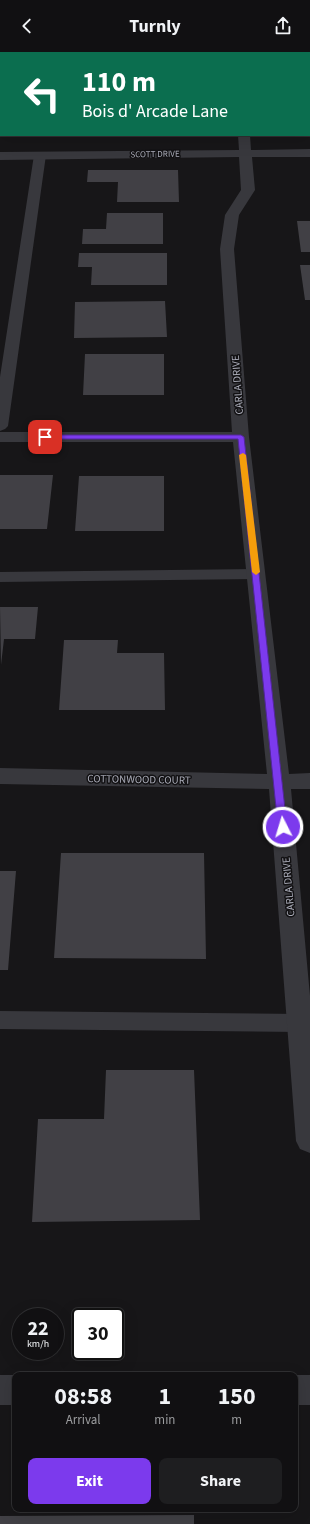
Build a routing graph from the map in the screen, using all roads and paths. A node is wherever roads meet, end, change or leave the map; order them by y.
1 (245, 144) edge
2 (310, 153) edge
3 (0, 156) edge
4 (40, 156) junction
5 (0, 426) edge
6 (0, 437) edge
7 (241, 437) junction
8 (256, 574) junction
9 (0, 577) edge
10 (0, 776) edge
11 (310, 781) edge
12 (279, 782) junction
13 (0, 1020) edge
14 (300, 1023) junction
15 (310, 1141) edge
16 (0, 1390) edge
17 (12, 1390) edge
18 (298, 1390) edge
19 (310, 1390) edge

1 - 2 street, SCOTT DRIVE
1 - 4 street, SCOTT DRIVE
1 - 7 street, CARLA DRIVE
3 - 4 street, SCOTT DRIVE
4 - 5 lane
6 - 7 street
7 - 8 street, CARLA DRIVE
8 - 9 lane
8 - 12 street, CARLA DRIVE
10 - 12 street, COTTONWOOD COURT
11 - 12 street, COTTONWOOD COURT
12 - 14 street, CARLA DRIVE
13 - 14 lane
14 - 15 street, CARLA DRIVE
16 - 17 street
18 - 19 street

